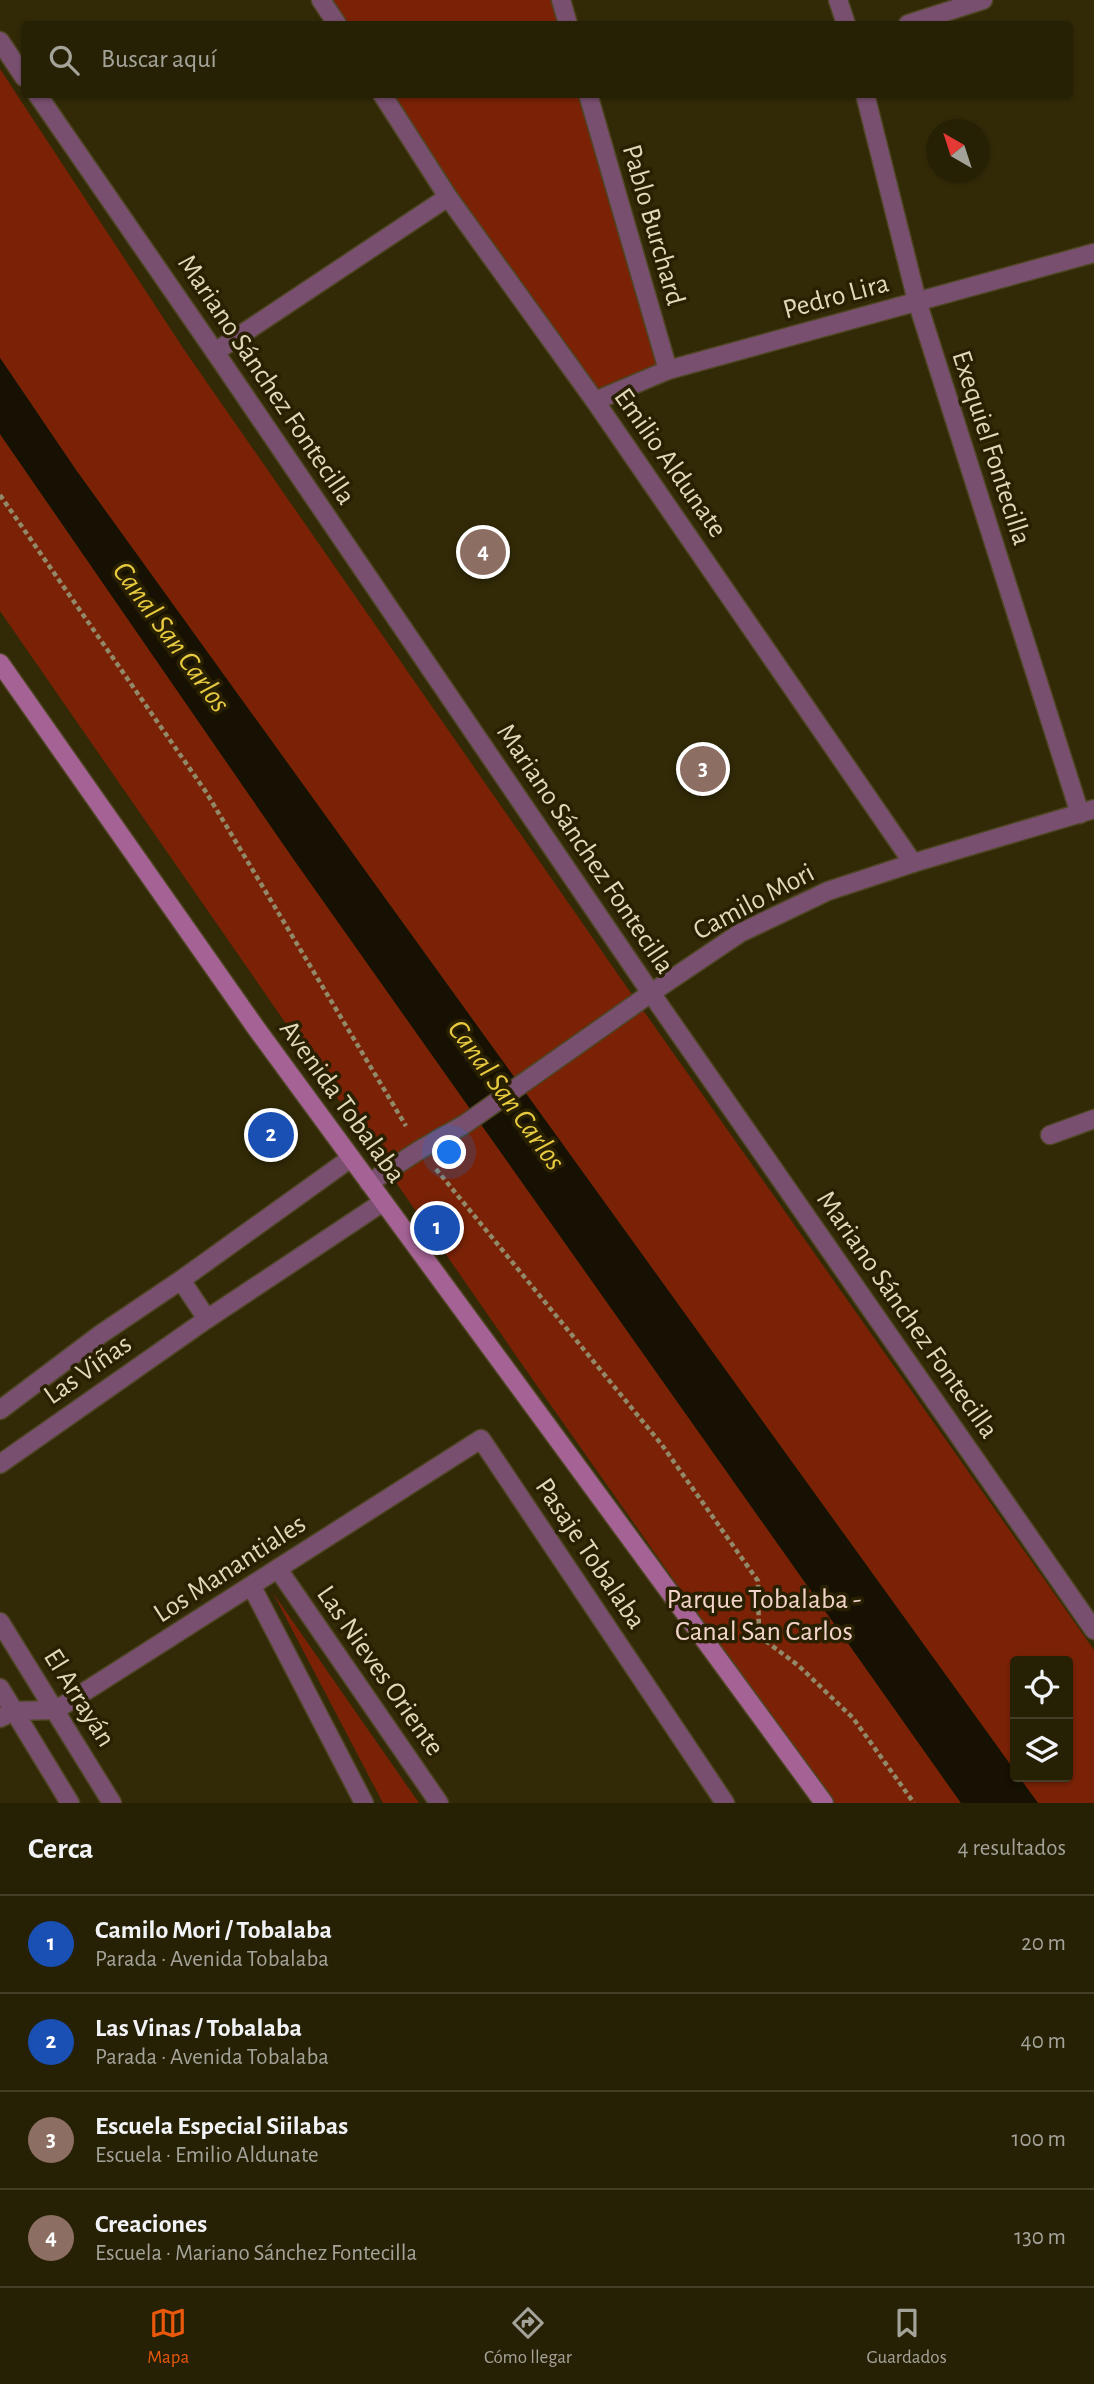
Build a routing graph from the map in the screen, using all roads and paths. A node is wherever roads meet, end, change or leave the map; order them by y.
1 (321, 0) edge
2 (561, 0) edge
3 (838, 0) edge
4 (983, 0) edge
5 (335, 21) edge
6 (567, 21) edge
7 (845, 21) edge
8 (917, 21) edge
9 (0, 41) edge
10 (21, 72) edge
11 (40, 98) edge
12 (385, 98) edge
13 (590, 98) edge
14 (866, 98) edge
15 (448, 197) junction
16 (1094, 253) edge
17 (917, 301) junction
18 (215, 352) junction
19 (668, 370) junction
20 (595, 401) junction
21 (0, 495) edge
22 (0, 663) edge
23 (1087, 811) edge
24 (913, 863) junction
25 (651, 993) junction
26 (1094, 1119) edge
27 (405, 1126) dead end
28 (1049, 1135) dead end
29 (351, 1158) junction
30 (436, 1169) dead end
31 (369, 1183) junction
32 (383, 1202) junction
33 (181, 1280) junction
34 (207, 1319) junction
35 (0, 1410) edge
36 (481, 1439) joint
37 (0, 1464) edge
38 (278, 1569) junction
39 (252, 1587) junction
40 (0, 1622) edge
41 (1094, 1630) edge
42 (0, 1688) edge
43 (56, 1710) junction
44 (7, 1714) edge
45 (70, 1803) edge
46 (112, 1803) edge
47 (364, 1803) edge
48 (439, 1803) edge
49 (725, 1803) edge
50 (824, 1803) edge
51 (914, 1803) edge

1 - 5 street
2 - 6 street
3 - 7 street
4 - 8 street
9 - 10 street
11 - 18 street, Mariano Sánchez Fontecilla
12 - 15 street, Emilio Aldunate
13 - 19 street, Pablo Burchard
14 - 17 street, Exequiel Fontecilla
15 - 18 street
15 - 20 street, Emilio Aldunate
16 - 17 street, Pedro Lira
17 - 19 street, Pedro Lira
17 - 23 street, Exequiel Fontecilla
18 - 25 street, Mariano Sánchez Fontecilla
19 - 20 street, Pedro Lira
20 - 24 street, Emilio Aldunate
21 - 27 path
22 - 29 main road, Avenida Tobalaba
23 - 24 street, Camilo Mori
24 - 25 street, Camilo Mori
25 - 31 street, Camilo Mori
25 - 41 street, Mariano Sánchez Fontecilla
26 - 28 street
29 - 31 main road, Avenida Tobalaba
29 - 33 street, Las Viñas
30 - 51 path
31 - 32 main road, Avenida Tobalaba
32 - 34 street, Las Viñas
32 - 50 main road, Avenida Tobalaba
33 - 34 street
33 - 35 street, Las Viñas
34 - 37 street, Las Viñas
36 - 38 street, Los Manantiales
36 - 49 street, Pasaje Tobalaba
38 - 39 street, Los Manantiales
38 - 48 street, Las Nieves Oriente
39 - 43 street, Los Manantiales
39 - 47 street
40 - 43 street, El Arrayán
42 - 44 street
43 - 44 street
43 - 46 street, El Arrayán
44 - 45 street

